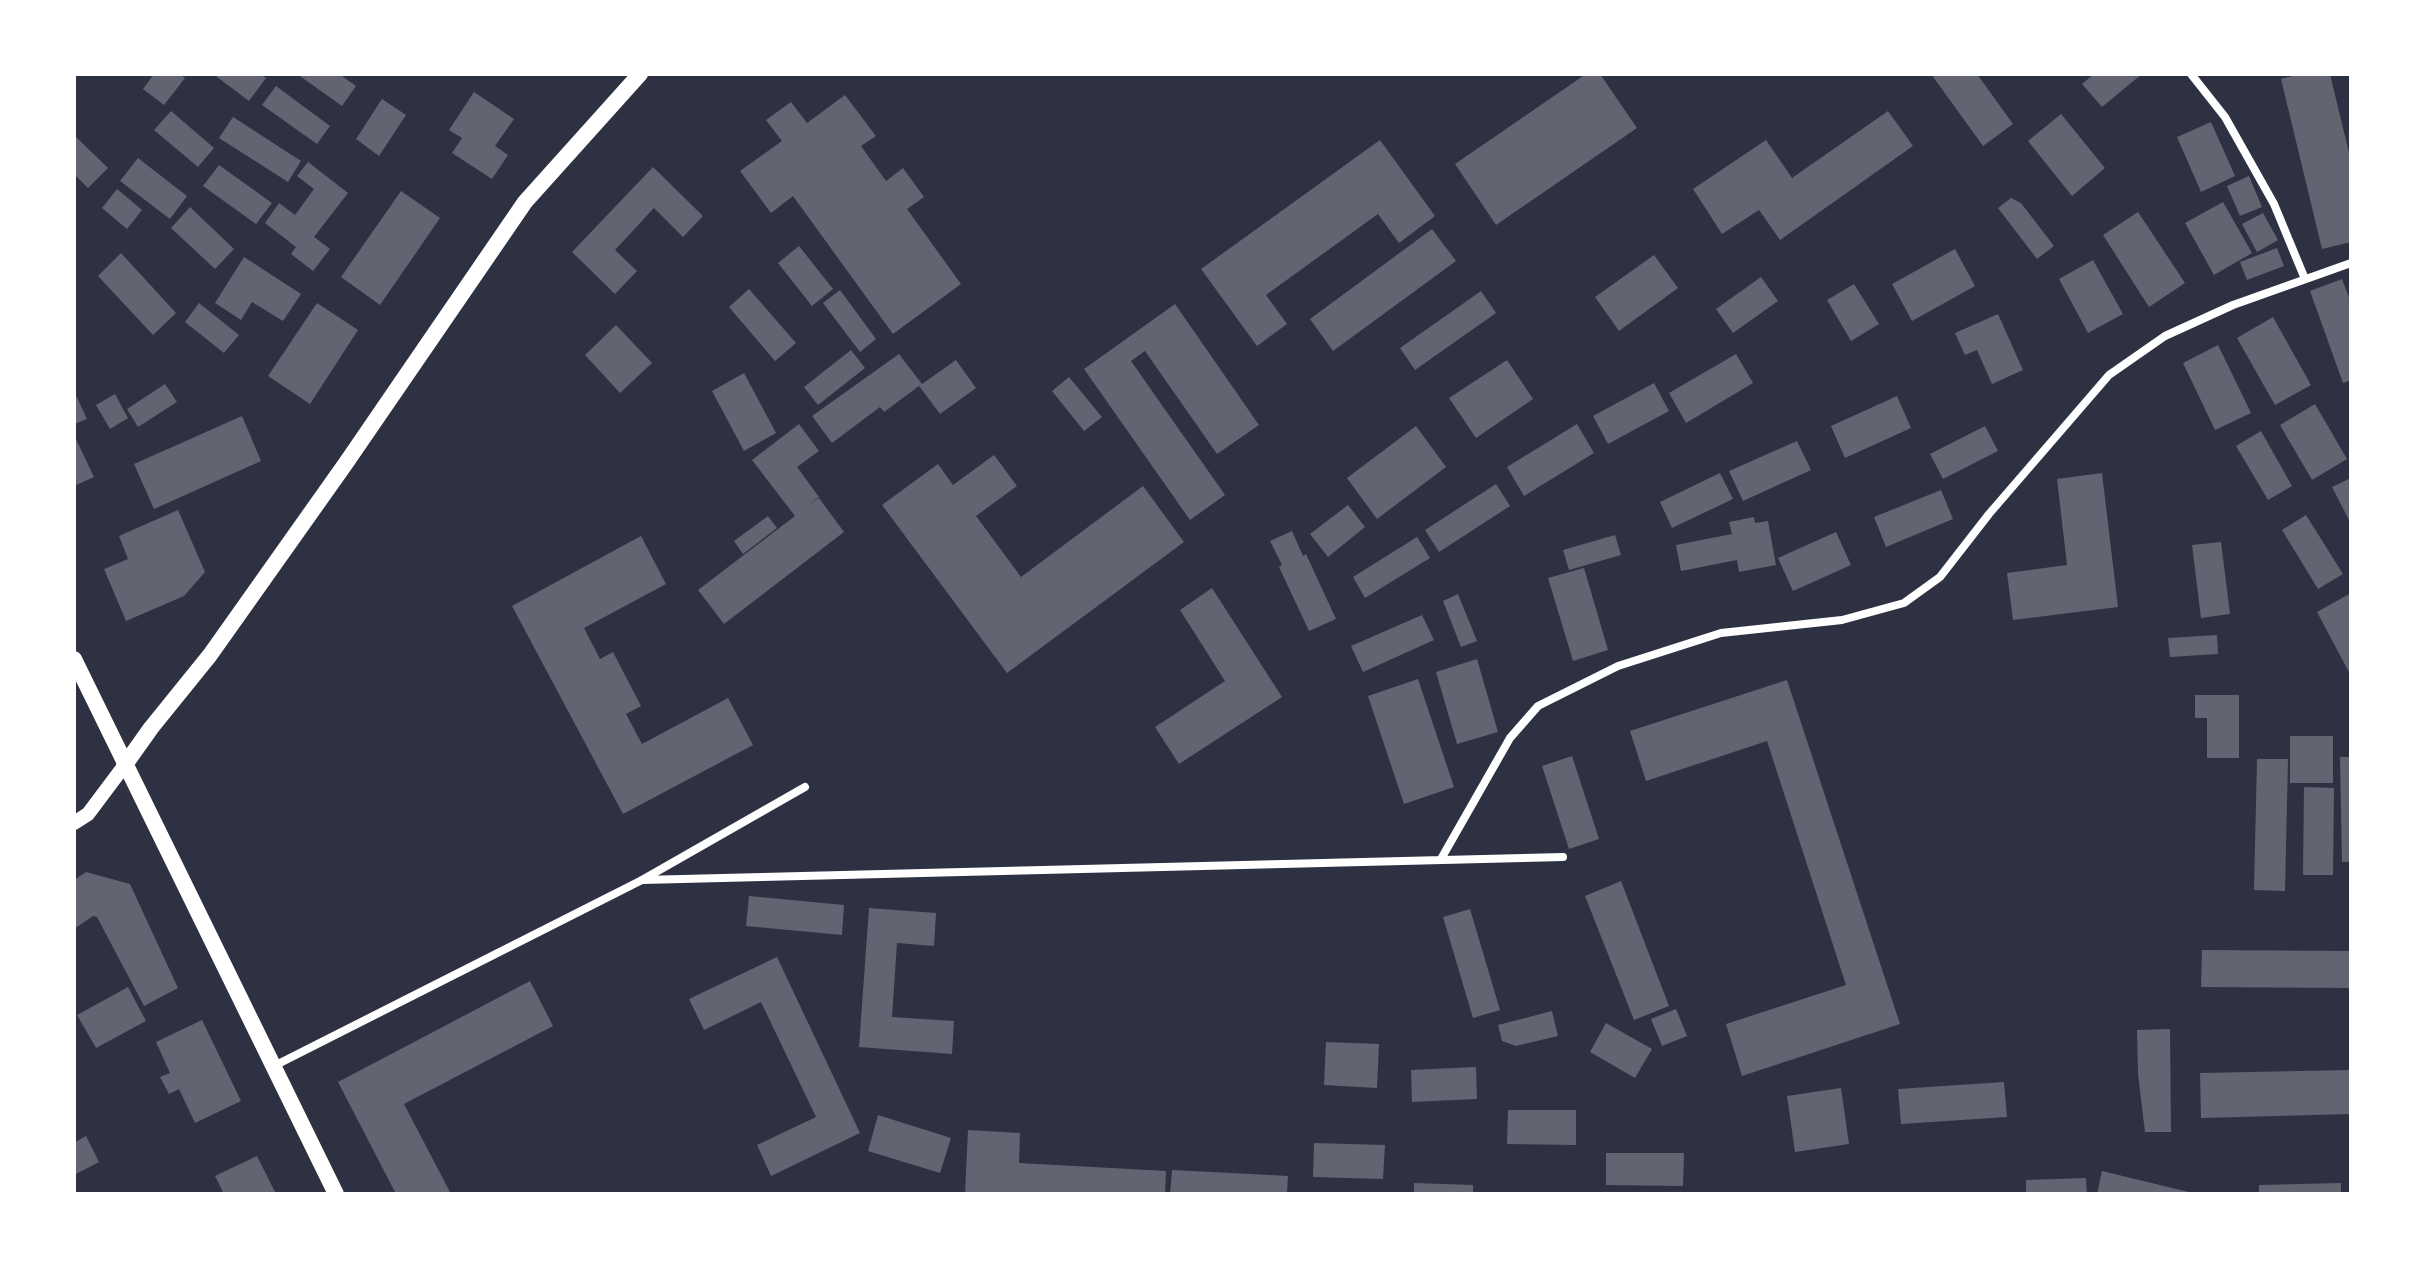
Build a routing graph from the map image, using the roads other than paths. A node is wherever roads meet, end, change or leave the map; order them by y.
1 (640, 74) edge
2 (2191, 74) edge
3 (2351, 263) edge
4 (2305, 279) junction
5 (74, 659) edge
6 (124, 766) junction
7 (805, 787) dead end
8 (74, 823) edge
9 (1563, 857) dead end
10 (1441, 859) junction
11 (642, 880) junction
12 (272, 1067) junction
13 (336, 1194) edge

1 - 6 main road
2 - 4 street
3 - 4 street
4 - 10 street
5 - 6 main road
6 - 8 street
6 - 12 main road
7 - 11 street
9 - 10 street
10 - 11 street
11 - 12 street
12 - 13 main road

